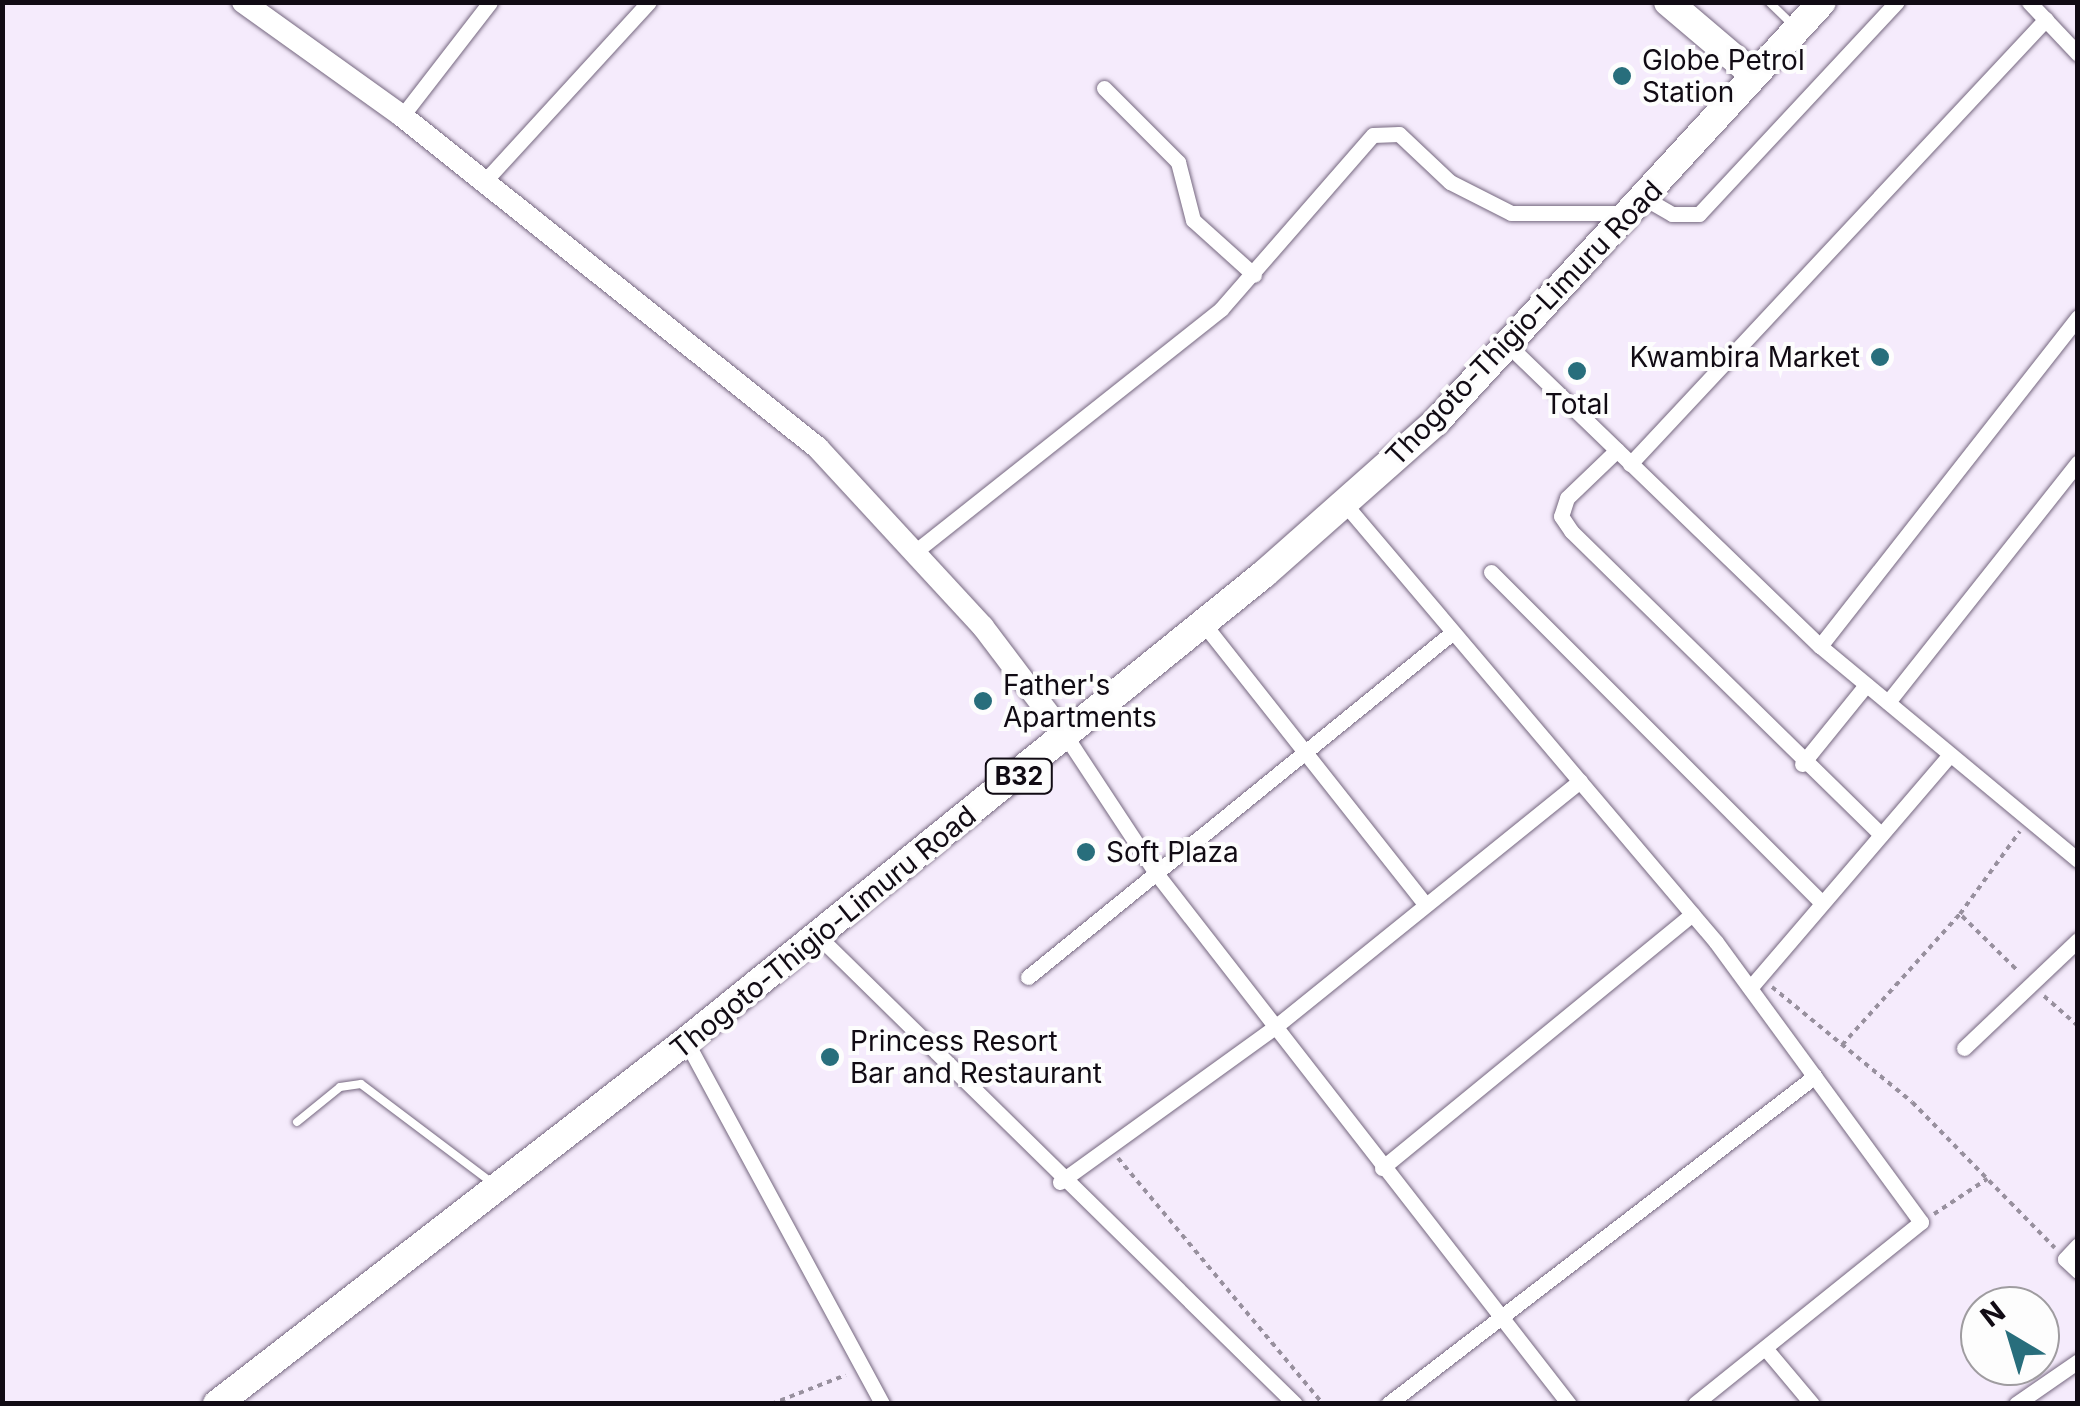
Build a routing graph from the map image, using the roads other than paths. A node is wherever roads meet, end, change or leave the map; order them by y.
1 (243, 2) edge
2 (490, 2) edge
3 (650, 2) edge
4 (1668, 2) edge
5 (1768, 2) edge
6 (1822, 2) edge
7 (1897, 2) edge
8 (2029, 2) edge
9 (268, 10) edge
10 (2046, 19) junction
11 (1797, 29) junction
12 (2078, 54) edge
13 (1754, 75) junction
14 (1104, 88) dead end
15 (402, 116) junction
16 (482, 184) junction
17 (1640, 206) junction
18 (1254, 276) junction
19 (2078, 317) edge
20 (1505, 342) junction
21 (1617, 450) junction
22 (2078, 462) edge
23 (1630, 464) junction
24 (1344, 503) junction
25 (916, 551) junction
26 (1491, 572) dead end
27 (1203, 623) junction
28 (1454, 632) junction
29 (1820, 646) junction
30 (1866, 685) junction
31 (1888, 702) junction
32 (1068, 738) junction
33 (1303, 754) junction
34 (1950, 755) junction
35 (1802, 764) junction
36 (1580, 780) junction
37 (1881, 835) junction
38 (2078, 860) edge
39 (1156, 873) junction
40 (1425, 904) junction
41 (1822, 904) junction
42 (1692, 914) junction
43 (816, 934) junction
44 (2078, 940) edge
45 (1028, 977) dead end
46 (1754, 982) junction
47 (1276, 1027) junction
48 (686, 1041) junction
49 (1964, 1048) dead end
50 (1815, 1076) junction
51 (297, 1122) dead end
52 (1382, 1168) junction
53 (1060, 1182) junction
54 (498, 1188) junction
55 (2078, 1246) edge
56 (2071, 1265) edge
57 (1503, 1319) junction
58 (1764, 1348) junction
59 (2078, 1360) edge
60 (217, 1404) edge
61 (882, 1404) edge
62 (1295, 1404) edge
63 (1388, 1404) edge
64 (1569, 1404) edge
65 (1695, 1404) edge
66 (1812, 1404) edge
67 (2016, 1404) edge

1 - 9 street
2 - 15 street
3 - 16 street
4 - 13 highway
5 - 11 lane
6 - 11 highway, Thogoto-Thigio-Limuru Road / B32
7 - 17 street
8 - 10 street
9 - 15 street
10 - 12 street
10 - 23 street
11 - 13 highway, Thogoto-Thigio-Limuru Road / B32
13 - 17 highway, Thogoto-Thigio-Limuru Road / B32
14 - 18 street
15 - 16 street
16 - 25 street
17 - 18 street
17 - 20 highway, Thogoto-Thigio-Limuru Road / B32
18 - 25 street
19 - 29 street
20 - 21 street
20 - 24 highway, Thogoto-Thigio-Limuru Road / B32
21 - 23 street
21 - 35 street
22 - 31 street
23 - 29 street
24 - 27 highway, Thogoto-Thigio-Limuru Road / B32
24 - 28 street
25 - 32 street
26 - 41 street
27 - 32 highway, Thogoto-Thigio-Limuru Road / B32
27 - 33 street
28 - 33 street
28 - 36 street
29 - 30 street
30 - 31 street
30 - 35 street
31 - 34 street
32 - 39 street
32 - 43 highway, Thogoto-Thigio-Limuru Road / B32
33 - 39 street
33 - 40 street
34 - 37 street
34 - 38 street
35 - 37 street
36 - 40 street
36 - 42 street
37 - 41 street
39 - 45 street
39 - 47 street
40 - 47 street
41 - 46 street
42 - 46 street
42 - 52 street
43 - 48 highway, Thogoto-Thigio-Limuru Road / B32
43 - 53 street
44 - 49 street
46 - 50 street
47 - 52 street
47 - 53 street
48 - 54 highway, Thogoto-Thigio-Limuru Road / B32
48 - 61 street
50 - 57 street
50 - 58 street
51 - 54 lane
52 - 57 street
53 - 62 street
54 - 60 highway, Thogoto-Thigio-Limuru Road / B32
55 - 56 street
57 - 63 street
57 - 64 street
58 - 65 street
58 - 66 street
59 - 67 street

